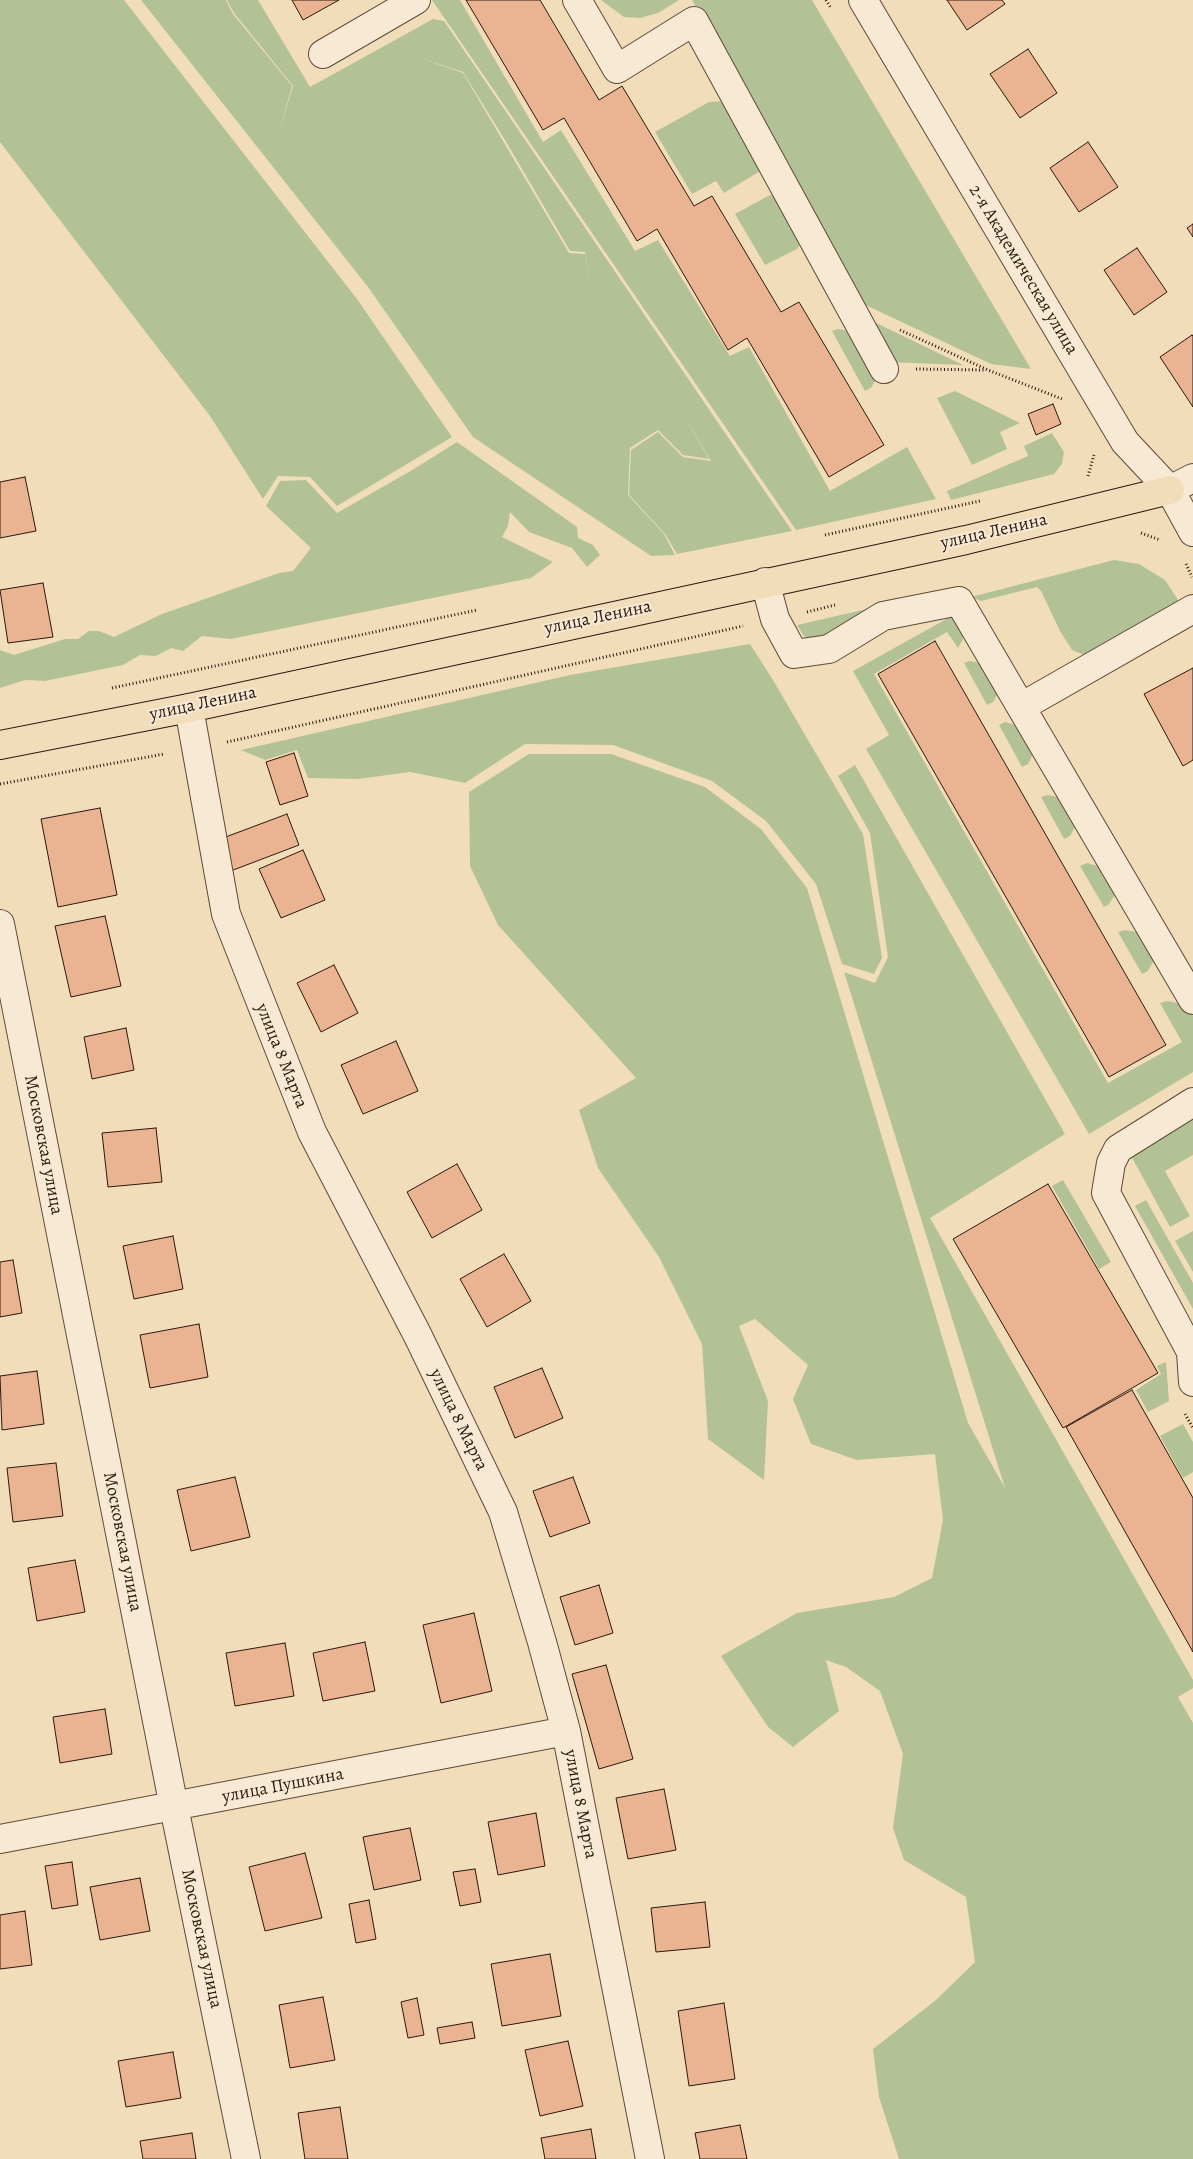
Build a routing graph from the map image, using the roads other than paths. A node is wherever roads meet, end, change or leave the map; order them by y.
1 (416, 0) edge
2 (577, 0) edge
3 (863, 0) edge
4 (323, 54) dead end
5 (884, 369) road end
6 (1182, 484) edge
7 (1193, 532) edge
8 (765, 582) junction
9 (1193, 609) edge
10 (1021, 707) junction
11 (189, 708) junction
12 (0, 745) edge
13 (0, 924) edge
14 (1193, 1000) edge
15 (1193, 1102) edge
16 (1193, 1382) edge
17 (566, 1731) junction
18 (174, 1807) junction
19 (0, 1839) edge
20 (246, 2159) edge
21 (650, 2159) edge

1 - 4 street
2 - 5 street
3 - 6 street, 2-я Академическая улица
6 - 7 street, 2-я Академическая улица
6 - 8 main road, улица Ленина
8 - 10 street
8 - 11 main road, улица Ленина
9 - 10 street
10 - 14 street
11 - 12 main road, улица Ленина
11 - 17 street, улица 8 Марта
13 - 18 street, Московская улица
15 - 16 street
17 - 18 street, улица Пушкина
17 - 21 street, улица 8 Марта
18 - 19 street, улица Пушкина
18 - 20 street, Московская улица

